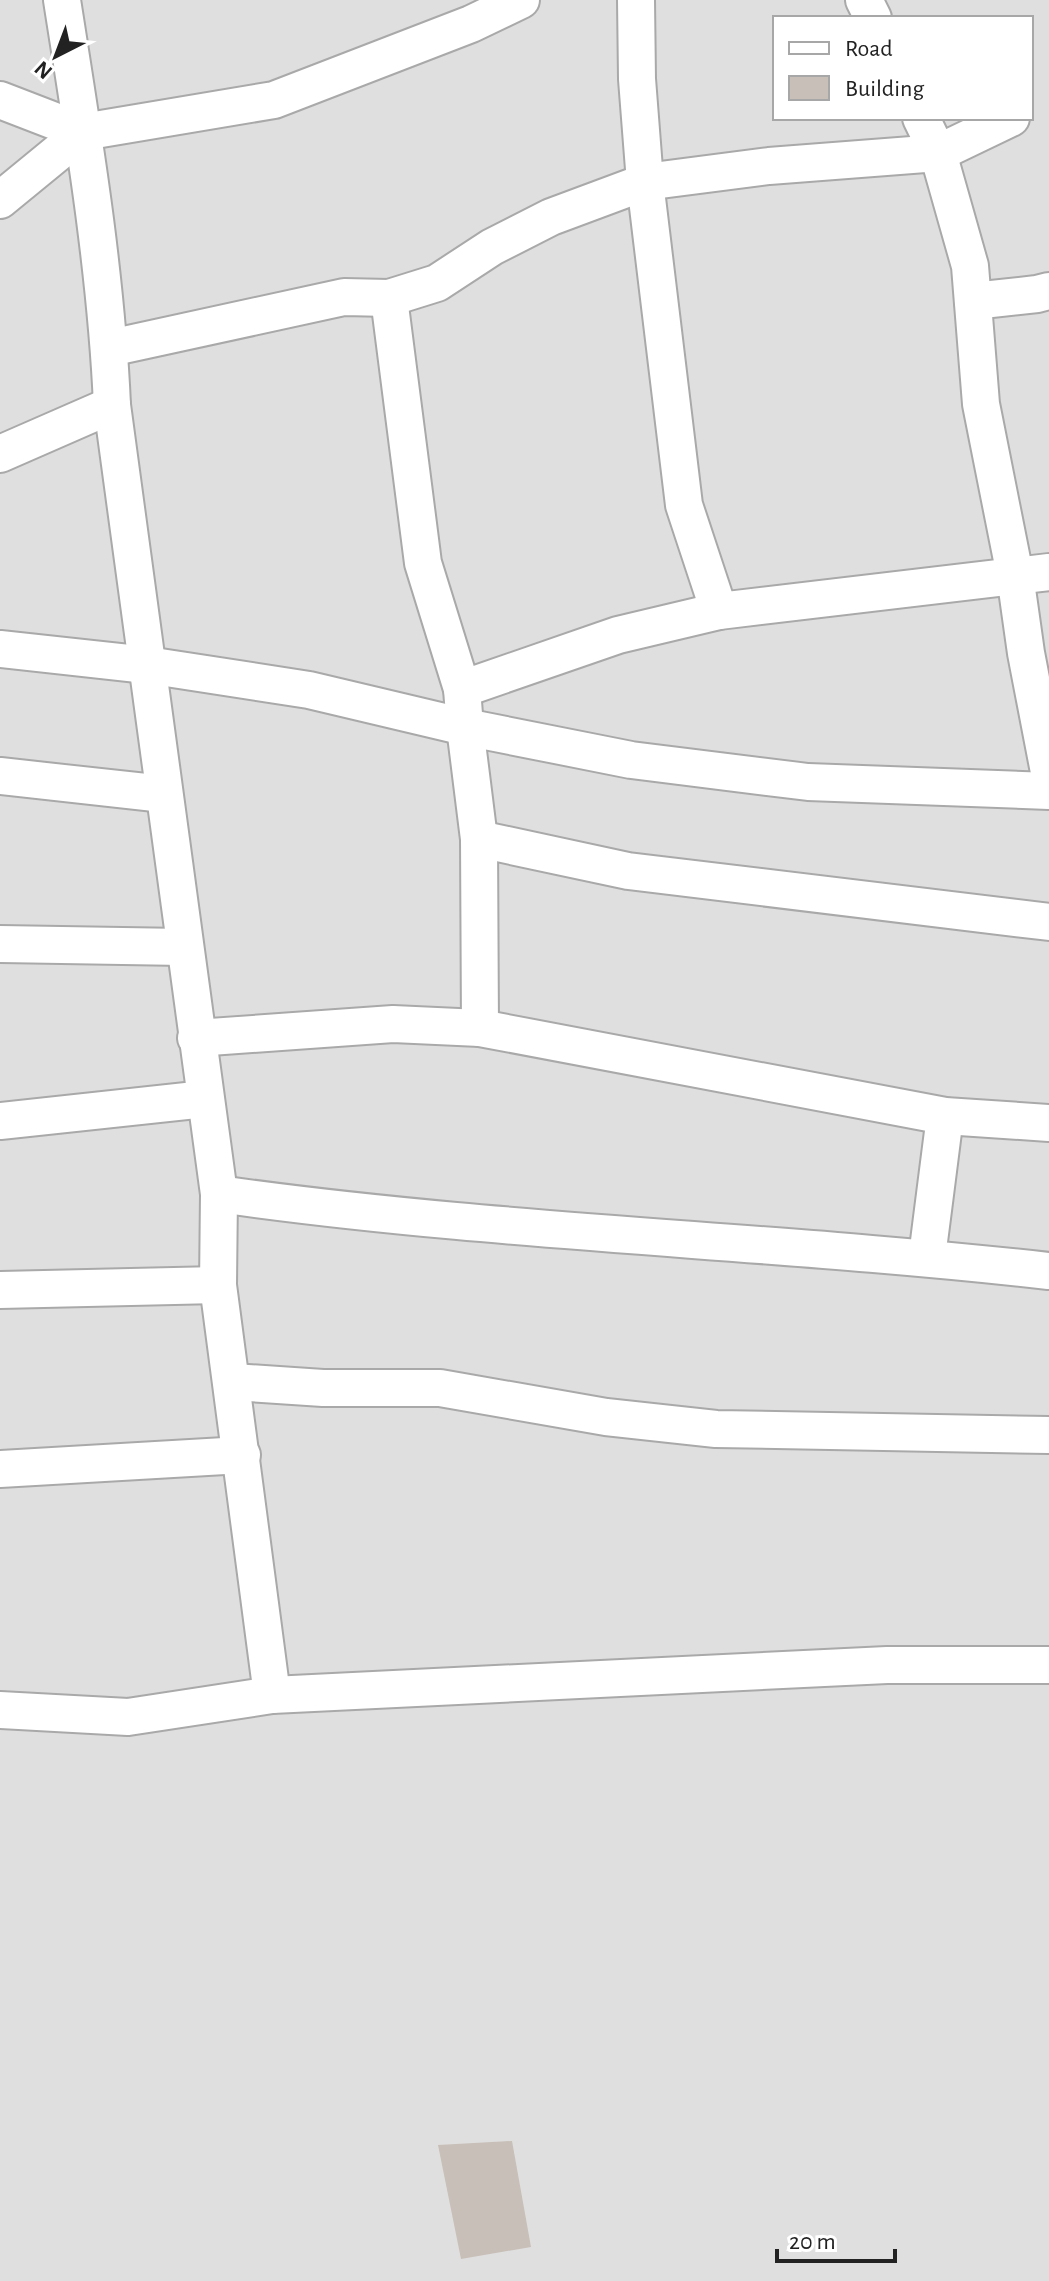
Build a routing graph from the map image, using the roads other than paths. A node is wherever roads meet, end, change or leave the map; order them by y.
1 (62, 0) edge
2 (521, 0) edge
3 (636, 0) edge
4 (0, 100) edge
5 (922, 120) edge
6 (1007, 120) edge
7 (83, 132) junction
8 (938, 153) junction
9 (645, 182) junction
10 (0, 200) edge
11 (1049, 291) edge
12 (389, 298) junction
13 (973, 301) junction
14 (110, 348) junction
15 (112, 405) junction
16 (0, 454) edge
17 (1032, 574) edge
18 (719, 611) junction
19 (0, 649) edge
20 (147, 665) junction
21 (462, 689) junction
22 (465, 727) junction
23 (1049, 772) edge
24 (0, 776) edge
25 (1049, 791) edge
26 (164, 794) junction
27 (479, 839) junction
28 (1049, 922) edge
29 (0, 944) edge
30 (184, 947) junction
31 (480, 1028) junction
32 (196, 1038) junction
33 (205, 1099) junction
34 (945, 1116) junction
35 (0, 1121) edge
36 (1049, 1123) edge
37 (219, 1194) junction
38 (927, 1257) junction
39 (1049, 1271) edge
40 (218, 1285) junction
41 (0, 1290) edge
42 (233, 1382) junction
43 (1049, 1435) edge
44 (242, 1455) junction
45 (0, 1469) edge
46 (1049, 1665) edge
47 (272, 1695) junction
48 (0, 1710) edge

1 - 7 street
2 - 7 street
3 - 9 street
4 - 7 street
5 - 8 street
6 - 8 street
7 - 10 street
7 - 14 street
8 - 9 street
8 - 13 street
9 - 12 street
9 - 18 street
11 - 13 street
12 - 14 street
12 - 21 street
13 - 17 street
14 - 15 street
15 - 16 street
15 - 20 street
17 - 18 street
17 - 23 street
18 - 21 street
19 - 20 street
20 - 22 street
20 - 26 street
21 - 22 street
22 - 25 street
22 - 27 street
24 - 26 street
26 - 30 street
27 - 28 street
27 - 31 street
29 - 30 street
30 - 32 street
31 - 32 street
31 - 34 street
32 - 33 street
33 - 35 street
33 - 37 street
34 - 36 street
34 - 38 street
37 - 38 street
37 - 40 street
38 - 39 street
40 - 41 street
40 - 42 street
42 - 43 street
42 - 44 street
44 - 45 street
44 - 47 street
46 - 47 street
47 - 48 street

